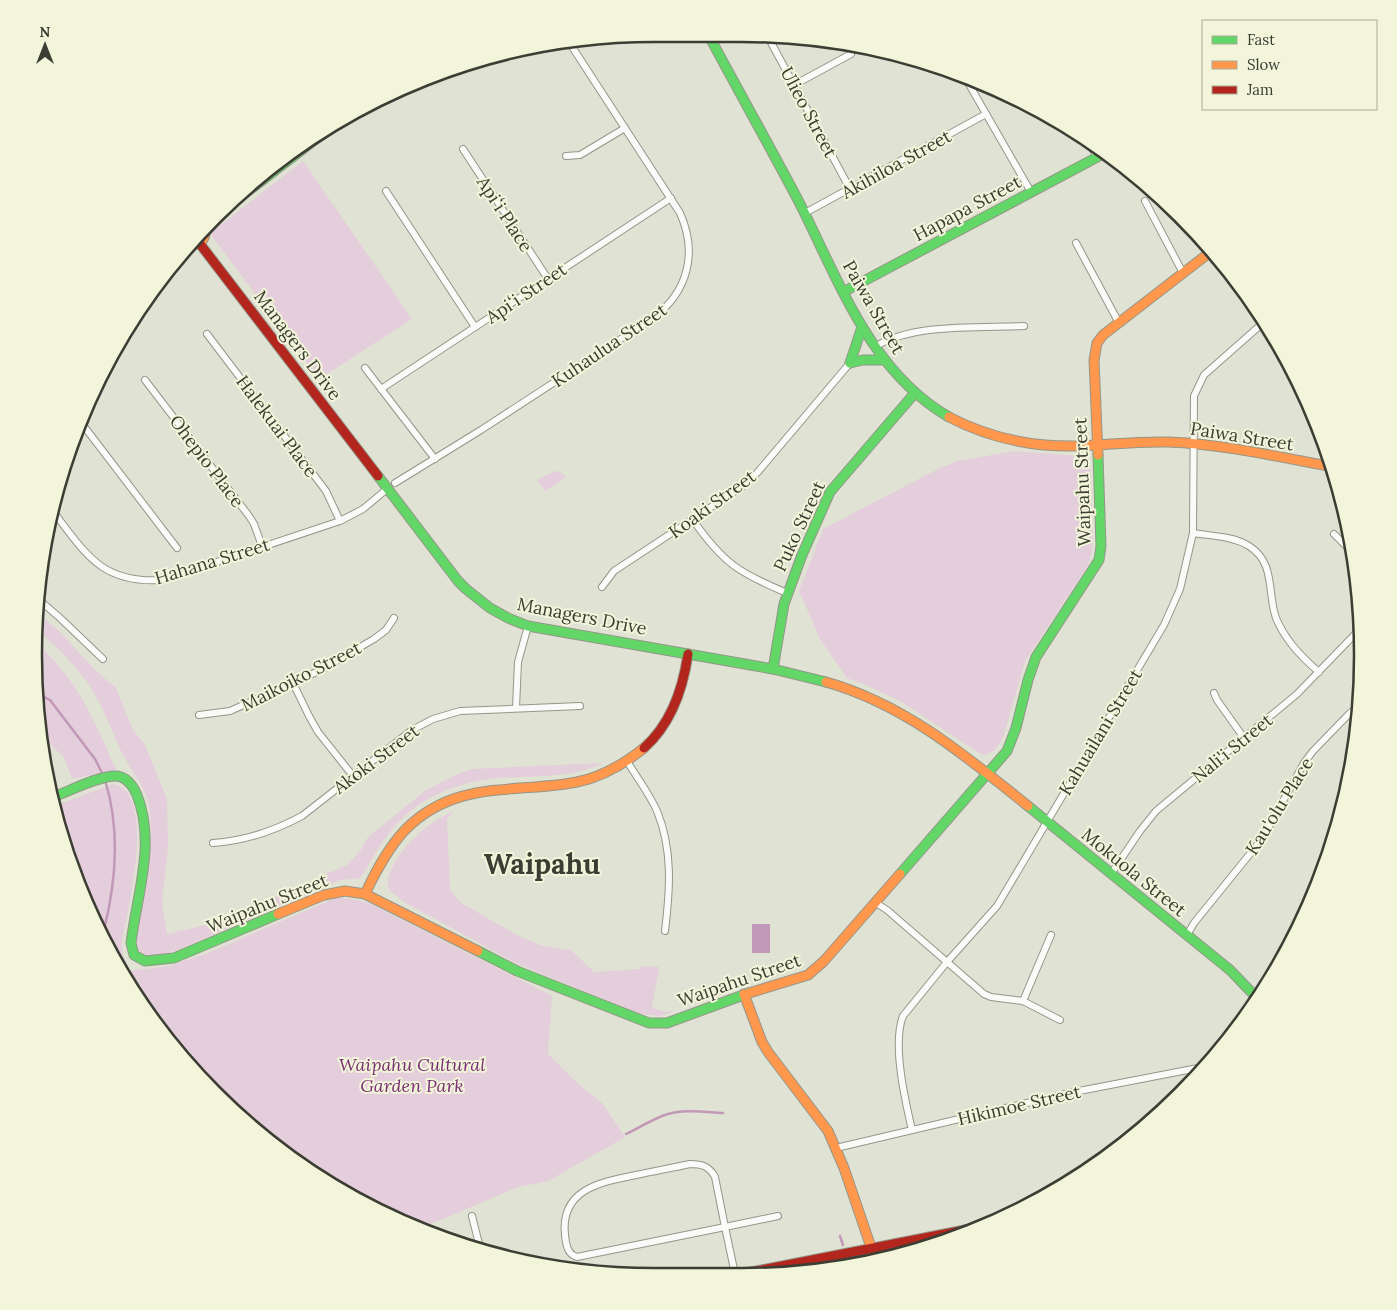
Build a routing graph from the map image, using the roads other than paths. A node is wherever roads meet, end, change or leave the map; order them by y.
1 (712, 42) edge
2 (772, 43) edge
3 (573, 48) edge
4 (851, 54) dead end
5 (794, 85) junction
6 (971, 87) edge
7 (986, 114) junction
8 (624, 128) junction
9 (463, 149) dead end
10 (566, 156) dead end
11 (1098, 157) edge
12 (850, 189) junction
13 (386, 191) dead end
14 (1031, 192) junction
15 (671, 198) junction
16 (1145, 201) dead end
17 (805, 213) junction
18 (1076, 243) dead end
19 (200, 244) edge
20 (1206, 255) edge
21 (1183, 273) junction
22 (548, 278) junction
23 (845, 291) junction
24 (1120, 323) junction
25 (1024, 326) dead end
26 (475, 327) junction
27 (862, 327) junction
28 (1258, 327) edge
29 (207, 334) dead end
30 (875, 347) junction
31 (884, 360) junction
32 (850, 363) junction
33 (365, 368) dead end
34 (146, 380) dead end
35 (381, 389) junction
36 (914, 394) junction
37 (86, 430) edge
38 (1193, 444) junction
39 (1097, 445) junction
40 (435, 459) junction
41 (1324, 466) edge
42 (395, 483) dead end
43 (387, 488) junction
44 (58, 518) edge
45 (692, 520) junction
46 (340, 521) junction
47 (1193, 533) junction
48 (1334, 534) dead end
49 (1344, 544) edge
50 (262, 546) junction
51 (177, 548) dead end
52 (602, 587) dead end
53 (787, 594) junction
54 (45, 605) edge
55 (394, 618) dead end
56 (528, 626) junction
57 (1354, 636) edge
58 (688, 654) junction
59 (103, 659) dead end
60 (773, 669) junction
61 (1319, 672) junction
62 (293, 683) junction
63 (1214, 693) dead end
64 (580, 706) dead end
65 (516, 708) junction
66 (1351, 712) edge
67 (199, 716) dead end
68 (1244, 738) junction
69 (628, 761) junction
70 (988, 774) junction
71 (353, 776) junction
72 (59, 795) edge
73 (1047, 822) junction
74 (213, 843) dead end
75 (1111, 874) junction
76 (365, 894) junction
77 (876, 903) junction
78 (665, 931) dead end
79 (1052, 935) dead end
80 (1187, 935) junction
81 (947, 962) junction
82 (1252, 993) edge
83 (744, 994) junction
84 (1023, 1001) junction
85 (1060, 1020) dead end
86 (1192, 1070) edge
87 (912, 1130) junction
88 (836, 1148) junction
89 (472, 1216) dead end
90 (778, 1216) dead end
91 (725, 1227) junction
92 (937, 1236) edge
93 (478, 1241) edge
94 (870, 1249) junction
95 (872, 1254) edge
96 (782, 1266) edge
97 (734, 1268) edge

1 - 17 street, Paiwa Street
2 - 5 street, Ulieo Street
3 - 8 street, Kuhaulua Street
4 - 5 street
5 - 12 street, Ulieo Street
6 - 7 street
7 - 12 street, Akihiloa Street
7 - 14 street
8 - 10 street
8 - 15 street, Kuhaulua Street
9 - 22 street, Apiʻi Place
11 - 14 street, Hapapa Street
12 - 17 street, Akihiloa Street
13 - 26 street
14 - 23 street, Hapapa Street
15 - 22 street, Apiʻi Street
15 - 40 street, Kuhaulua Street
16 - 21 street
17 - 23 street, Paiwa Street
18 - 24 street
19 - 43 street, Managers Drive
20 - 21 street, Waipahu Street
21 - 24 street, Waipahu Street
22 - 26 street, Apiʻi Street
23 - 27 street, Paiwa Street
24 - 39 street, Waipahu Street
25 - 30 street
26 - 35 street, Apiʻi Street
27 - 30 street, Paiwa Street
27 - 32 street
28 - 38 street, Kahuailani Street
29 - 46 street, Halekuai Place
30 - 31 street, Paiwa Street
31 - 32 street
31 - 36 street, Paiwa Street
32 - 45 street, Koaki Street
33 - 35 street
34 - 50 street, Ohepio Place
35 - 40 street
36 - 39 street, Paiwa Street
36 - 53 street, Puko Street
37 - 51 street
38 - 39 street, Paiwa Street
38 - 41 street, Paiwa Street
38 - 47 street, Kahuailani Street
39 - 70 street, Waipahu Street
40 - 42 street, Kuhaulua Street
43 - 46 street, Hahana Street
43 - 56 street, Managers Drive
44 - 50 street, Hahana Street
45 - 52 street, Koaki Street
45 - 53 street
46 - 50 street, Hahana Street
47 - 61 street
47 - 73 street, Kahuailani Street
48 - 49 street
53 - 60 street, Puko Street
54 - 59 street
55 - 62 street, Maikoiko Street
56 - 58 street, Managers Drive
56 - 65 street
57 - 61 street, Nali'i Street
58 - 60 street, Managers Drive
58 - 69 street
60 - 70 street, Managers Drive
61 - 68 street, Nali'i Street
62 - 67 street, Maikoiko Street
62 - 71 street
63 - 68 street
64 - 65 street, Akoki Street
65 - 71 street, Akoki Street
66 - 80 street, Kau'olu Place
68 - 75 street, Nali'i Street
69 - 76 street
69 - 78 street
70 - 73 street, Mokuola Street
70 - 77 street, Waipahu Street
71 - 74 street, Akoki Street
72 - 76 street, Waipahu Street
73 - 75 street, Mokuola Street
73 - 81 street, Kahuailani Street
75 - 80 street, Mokuola Street
76 - 83 street, Waipahu Street
77 - 81 street
77 - 83 street, Waipahu Street
79 - 84 street
80 - 82 street, Mokuola Street
81 - 84 street
81 - 87 street, Kahuailani Street
83 - 88 street
84 - 85 street
86 - 87 street, Hikimoe Street
87 - 88 street, Hikimoe Street
88 - 94 street
89 - 93 street
90 - 91 street
91 - 91 street
91 - 97 street
92 - 94 street
94 - 95 street
94 - 96 street

